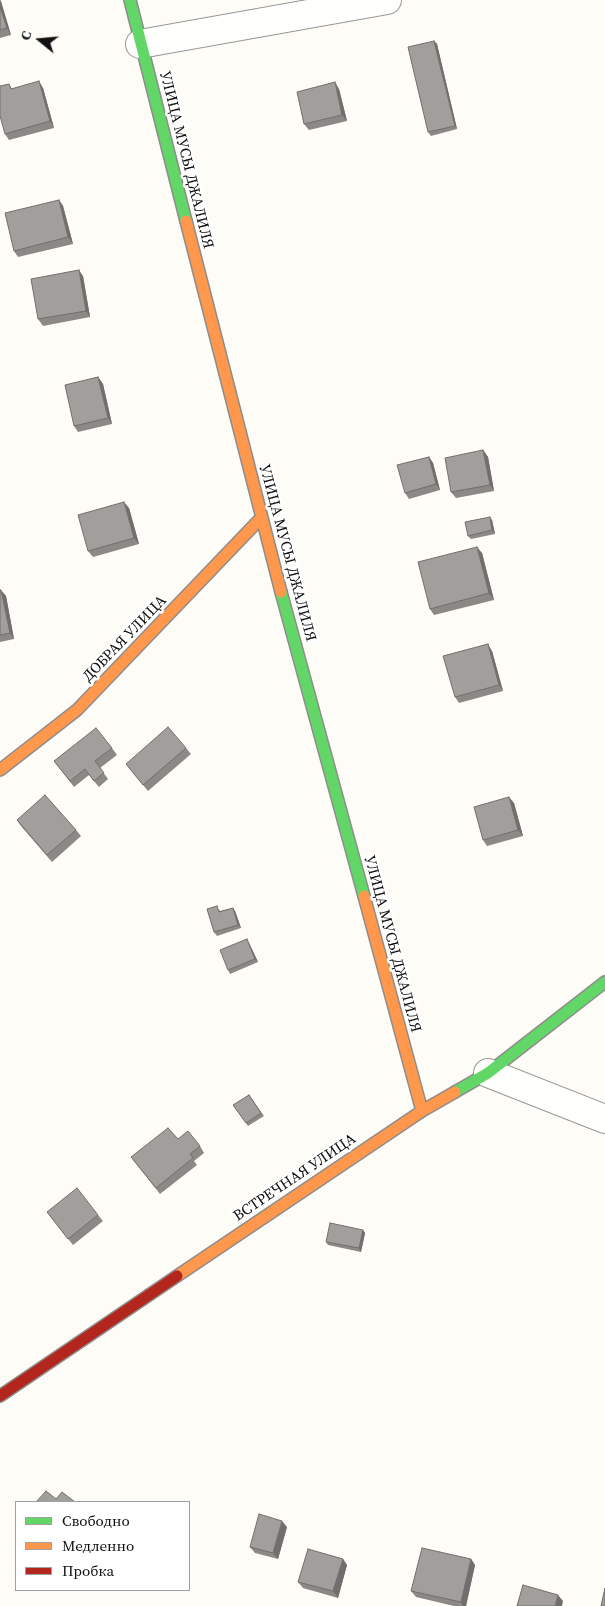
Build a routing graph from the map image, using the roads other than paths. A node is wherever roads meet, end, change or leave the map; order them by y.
1 (130, 0) edge
2 (387, 0) edge
3 (140, 44) junction
4 (261, 518) junction
5 (0, 770) edge
6 (605, 982) edge
7 (488, 1073) junction
8 (422, 1111) junction
9 (605, 1118) edge
10 (0, 1396) edge

1 - 3 street, УЛИЦА МУСЫ ДЖАЛИЛЯ
2 - 3 street
3 - 4 street, УЛИЦА МУСЫ ДЖАЛИЛЯ
4 - 5 street, ДОБРАЯ УЛИЦА
4 - 8 street, УЛИЦА МУСЫ ДЖАЛИЛЯ
6 - 7 street, ВСТРЕЧНАЯ УЛИЦА
7 - 8 street, ВСТРЕЧНАЯ УЛИЦА
7 - 9 street
8 - 10 street, ВСТРЕЧНАЯ УЛИЦА

